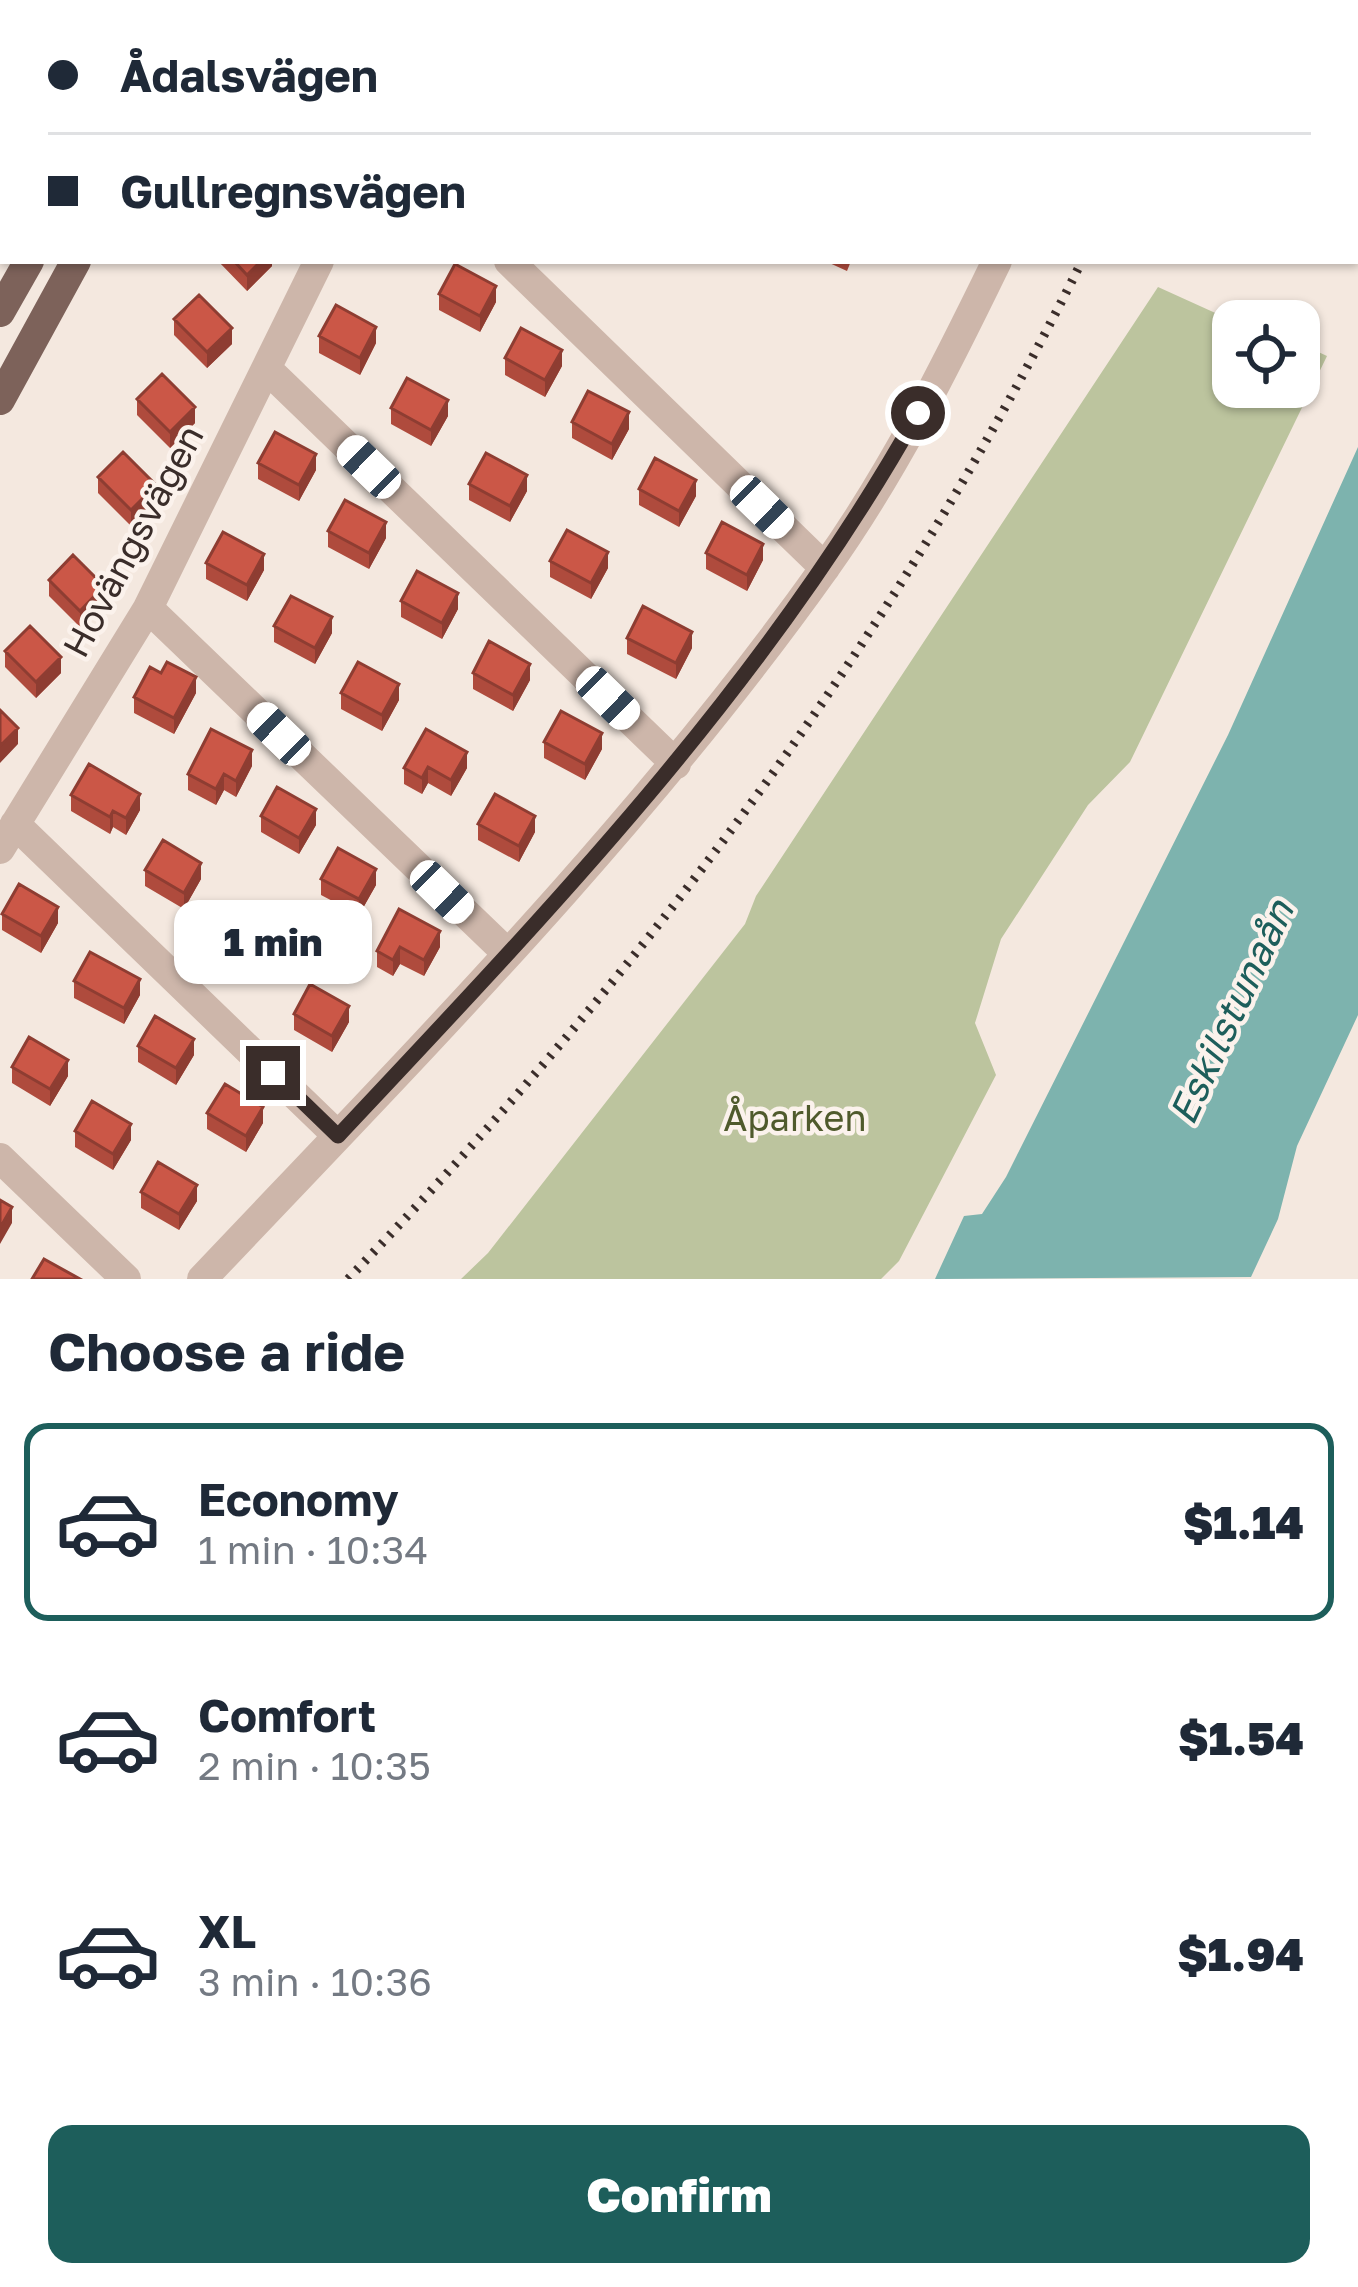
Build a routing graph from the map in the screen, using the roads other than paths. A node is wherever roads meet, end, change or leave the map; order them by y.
1 (26, 264) edge
2 (74, 264) edge
3 (318, 264) edge
4 (512, 264) edge
5 (995, 264) edge
6 (0, 312) edge
7 (266, 369) junction
8 (0, 400) edge
9 (825, 568) junction
10 (148, 608) junction
11 (676, 764) junction
12 (8, 836) edge
13 (508, 955) junction
14 (338, 1136) junction
15 (0, 1158) edge
16 (126, 1279) edge
17 (202, 1279) edge

1 - 6 main road
2 - 8 main road
3 - 7 street, Hovängsvägen
4 - 9 street
5 - 9 street
7 - 10 street, Hovängsvägen
7 - 11 street
9 - 11 street
10 - 12 street, Hovängsvägen
10 - 13 street
11 - 13 street
12 - 14 street
13 - 14 street
14 - 17 street
15 - 16 street

